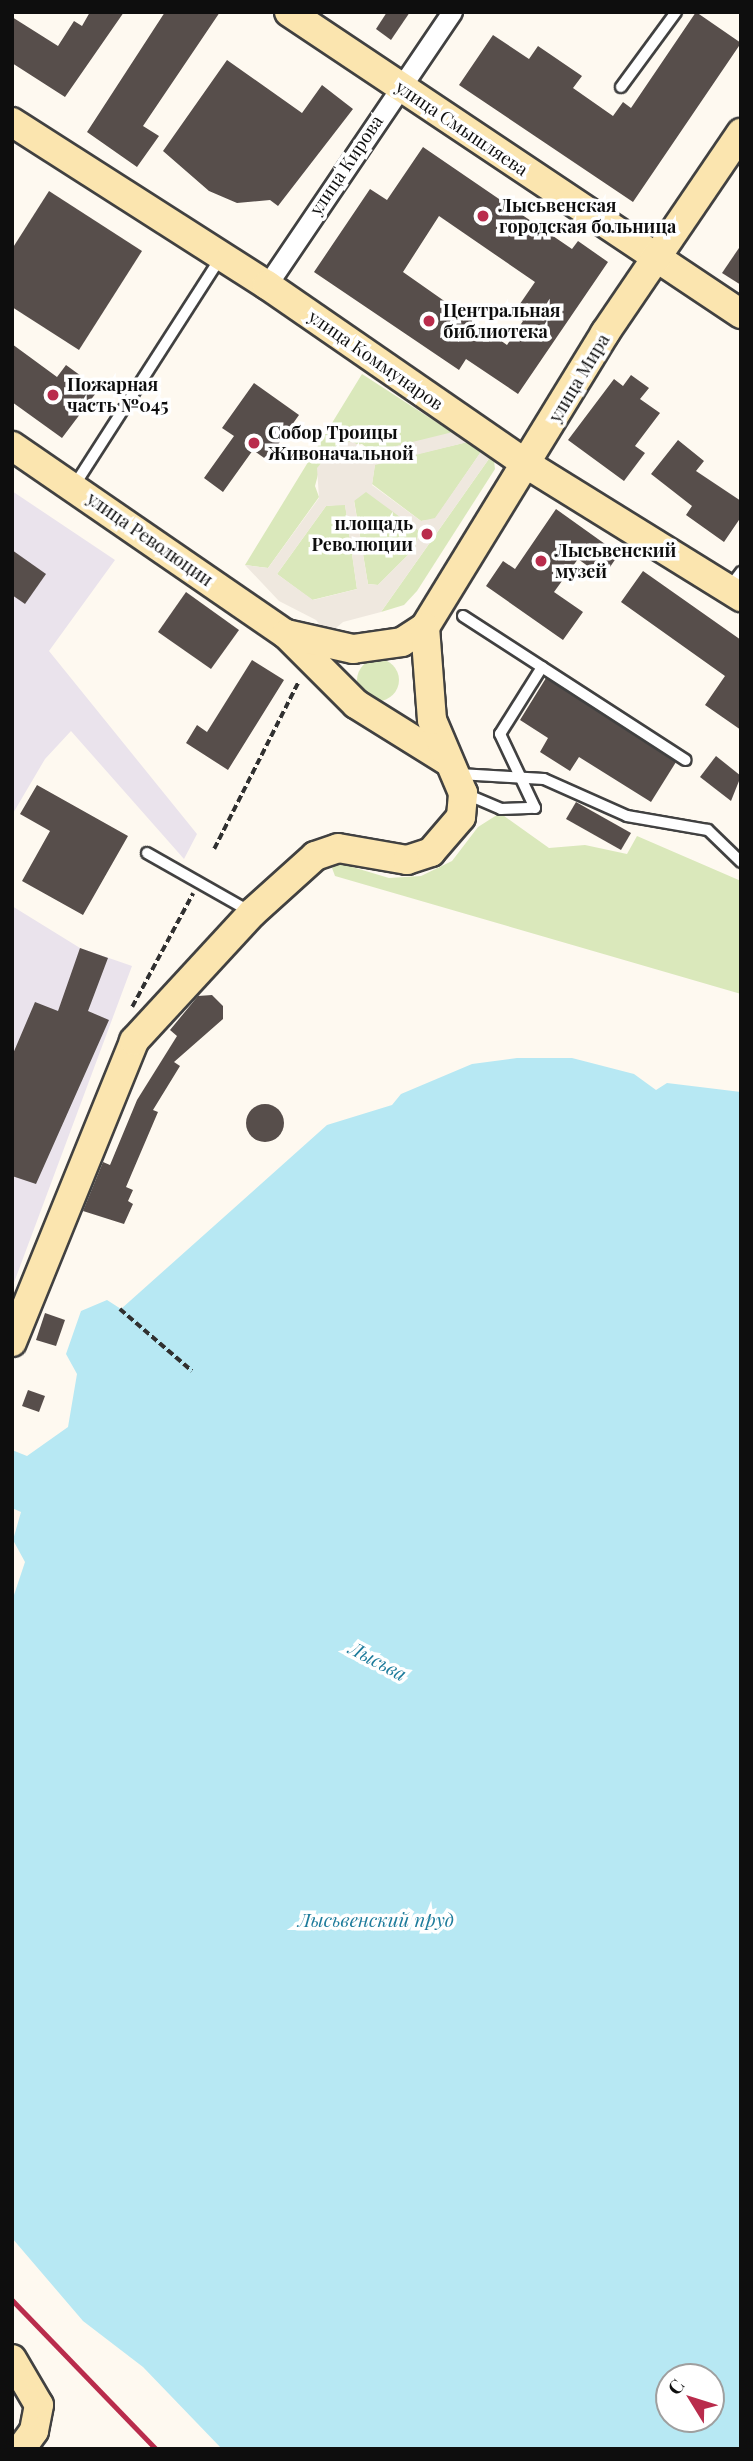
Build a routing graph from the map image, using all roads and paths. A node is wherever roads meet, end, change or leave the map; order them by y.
1 (289, 12) edge
2 (452, 12) edge
3 (676, 12) edge
4 (399, 86) junction
5 (621, 87) dead end
6 (12, 122) edge
7 (741, 133) edge
8 (221, 257) junction
9 (657, 259) junction
10 (267, 285) junction
11 (741, 314) edge
12 (12, 446) edge
13 (528, 465) junction
14 (74, 487) junction
15 (737, 586) edge
16 (463, 617) dead end
17 (425, 627) junction
18 (286, 634) junction
19 (542, 667) junction
20 (298, 683) dead end
21 (686, 760) dead end
22 (454, 776) junction
23 (519, 778) junction
24 (215, 849) dead end
25 (147, 853) dead end
26 (741, 862) edge
27 (252, 913) junction
28 (120, 1309) dead end
29 (12, 1342) edge
30 (192, 1371) dead end
31 (12, 2359) edge
32 (21, 2449) edge

1 - 4 street, улица Смышляева
2 - 4 street, улица Кирова
3 - 5 lane
4 - 9 street, улица Смышляева
4 - 10 street, улица Кирова
6 - 8 street, улица Коммунаров
7 - 9 street, улица Мира
8 - 10 street, улица Коммунаров
8 - 14 lane
9 - 11 street, улица Смышляева
9 - 13 street, улица Мира
10 - 13 street, улица Коммунаров
12 - 14 street, улица Революции
13 - 15 street, улица Коммунаров
13 - 17 street, улица Мира
14 - 18 street, улица Революции
16 - 19 lane
17 - 18 street
17 - 22 street
18 - 22 street
19 - 21 lane
19 - 23 lane
20 - 24 path
22 - 23 lane
22 - 23 lane
22 - 27 street
23 - 26 lane
25 - 27 lane
27 - 29 street
28 - 30 path
31 - 32 street

